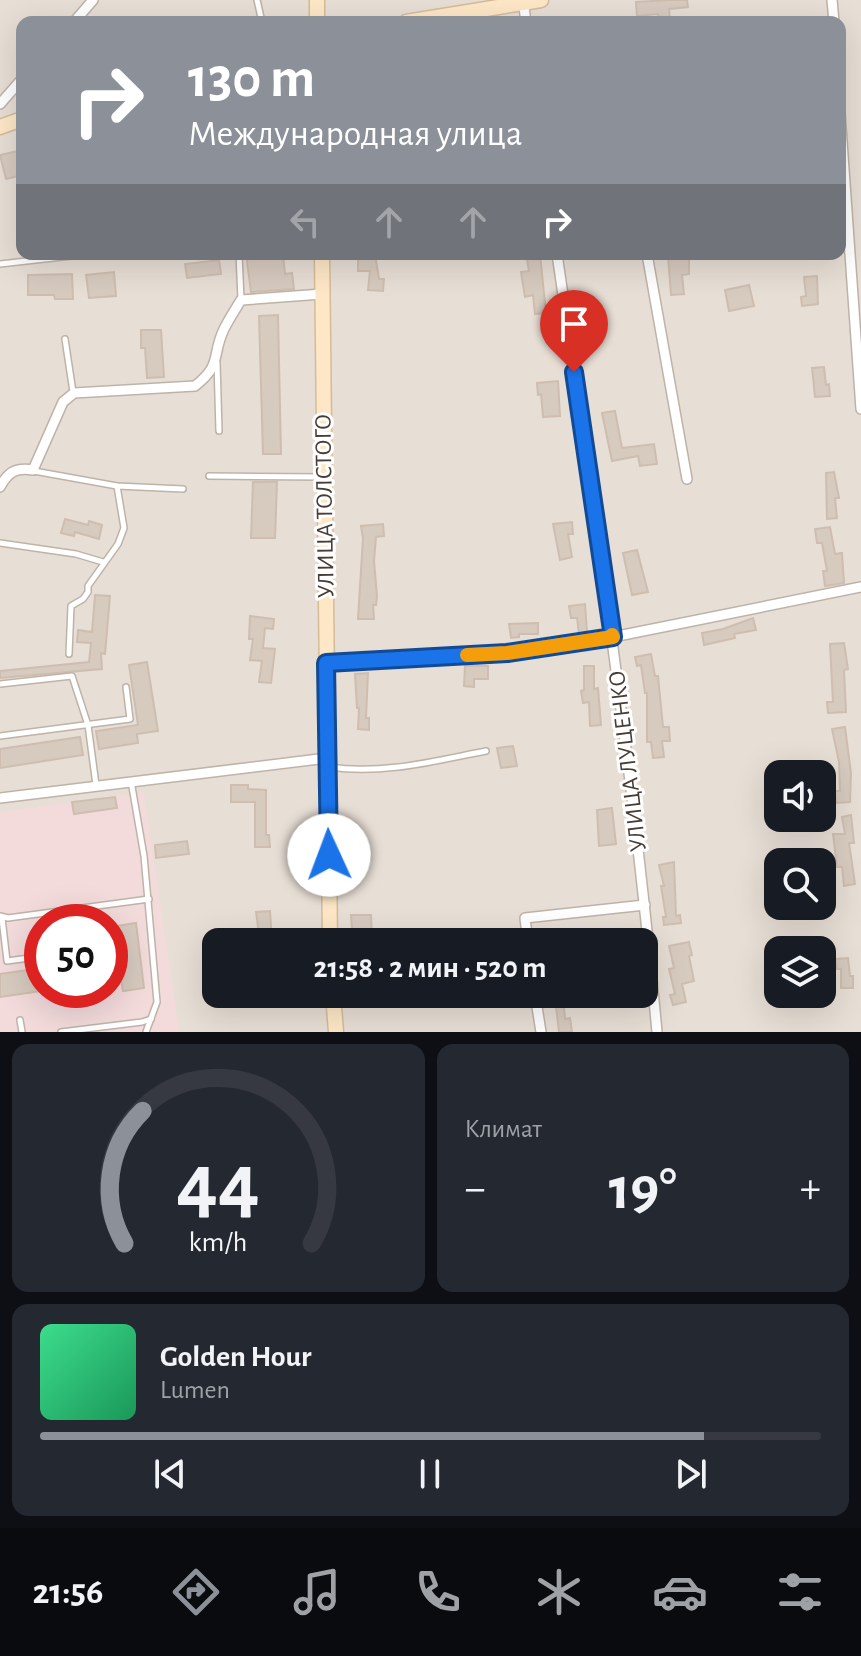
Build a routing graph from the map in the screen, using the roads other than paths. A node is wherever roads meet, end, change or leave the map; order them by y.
1 (93, 0) edge
2 (541, 0) edge
3 (523, 2) edge
4 (79, 16) edge
5 (441, 16) edge
6 (16, 86) edge
7 (0, 104) edge
8 (846, 198) edge
9 (36, 260) edge
10 (239, 260) edge
11 (322, 260) edge
12 (558, 260) edge
13 (648, 260) edge
14 (0, 264) edge
15 (322, 294) junction
16 (241, 300) junction
17 (65, 339) dead end
18 (217, 361) junction
19 (74, 393) junction
20 (861, 409) edge
21 (219, 431) dead end
22 (33, 470) junction
23 (209, 476) dead end
24 (325, 477) junction
25 (687, 479) dead end
26 (117, 486) junction
27 (0, 487) edge
28 (183, 489) dead end
29 (0, 543) edge
30 (103, 562) junction
31 (861, 587) edge
32 (613, 637) junction
33 (69, 654) dead end
34 (326, 663) junction
35 (0, 684) edge
36 (126, 687) dead end
37 (88, 725) junction
38 (0, 736) edge
39 (486, 751) dead end
40 (327, 762) junction
41 (131, 780) junction
42 (96, 785) junction
43 (0, 798) edge
44 (149, 899) junction
45 (104, 904) edge
46 (645, 905) junction
47 (24, 914) edge
48 (1, 917) edge
49 (330, 928) edge
50 (526, 928) edge
51 (24, 959) edge
52 (334, 1008) edge
53 (537, 1008) edge
54 (153, 1018) junction
55 (20, 1020) dead end
56 (22, 1032) edge
57 (61, 1032) edge
58 (146, 1032) edge
59 (336, 1032) edge
60 (541, 1032) edge
61 (657, 1032) edge

1 - 4 street
2 - 3 main road
3 - 5 main road
6 - 7 street
8 - 20 street
9 - 14 lane
10 - 16 lane
11 - 15 main road, УЛИЦА ТОЛСТОГО
12 - 32 street, УЛИЦА ЛУЦЕНКО
13 - 25 street
15 - 16 street
15 - 24 main road, УЛИЦА ТОЛСТОГО
16 - 18 street
17 - 19 lane
18 - 19 street
18 - 21 lane
19 - 22 street
22 - 26 lane
22 - 27 street
23 - 24 lane
24 - 34 main road, УЛИЦА ТОЛСТОГО
26 - 28 lane
26 - 30 lane
29 - 30 lane
30 - 33 lane
31 - 32 street
32 - 34 street
32 - 46 street, УЛИЦА ЛУЦЕНКО
34 - 40 main road, УЛИЦА ТОЛСТОГО
35 - 37 lane
36 - 37 lane
37 - 38 lane
37 - 42 lane
39 - 40 lane
40 - 41 street
40 - 49 main road, УЛИЦА ТОЛСТОГО
41 - 42 street
41 - 44 lane
42 - 43 street
44 - 45 lane
44 - 54 lane
46 - 50 street
46 - 61 street, УЛИЦА ЛУЦЕНКО
47 - 48 lane
48 - 51 lane
52 - 59 main road
53 - 60 street
54 - 57 lane
54 - 58 lane
55 - 56 lane

